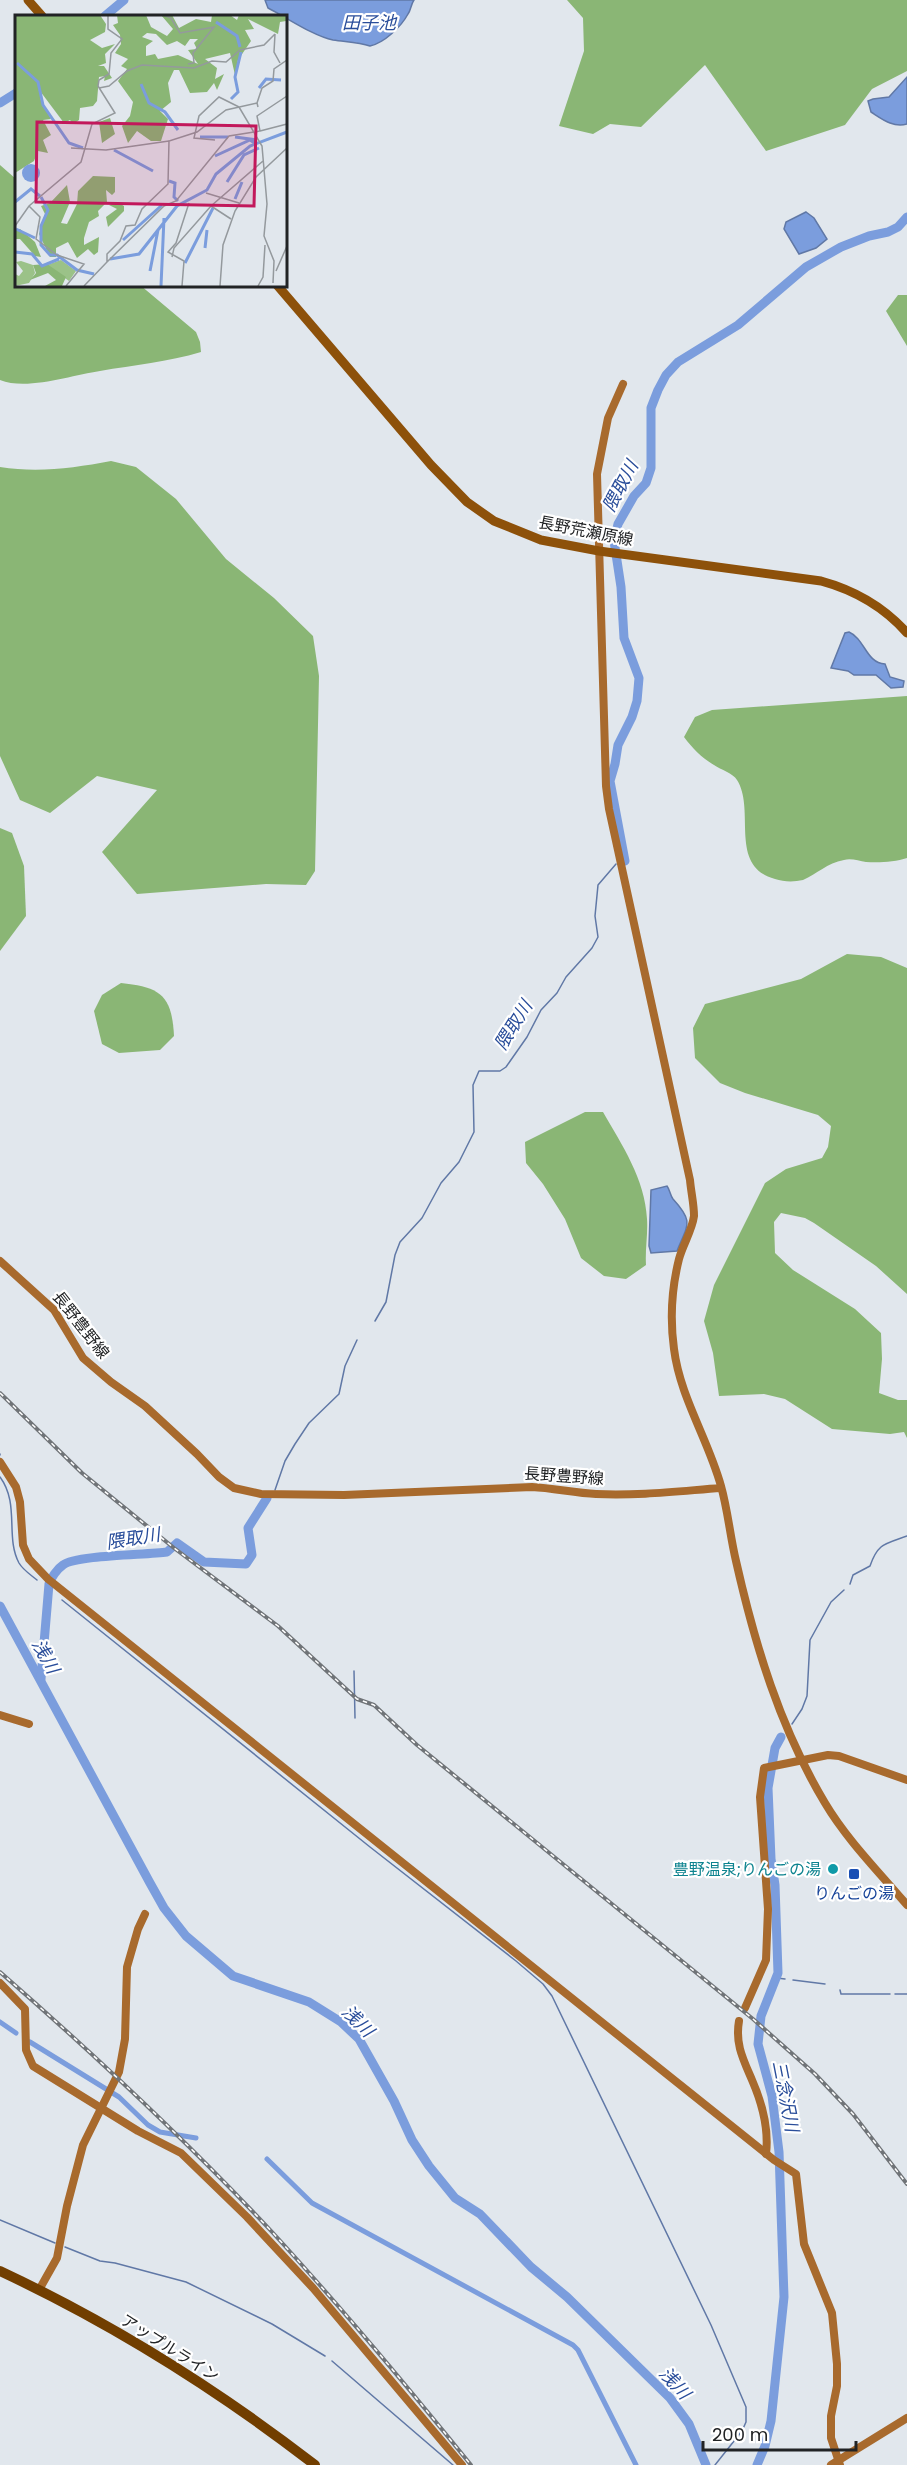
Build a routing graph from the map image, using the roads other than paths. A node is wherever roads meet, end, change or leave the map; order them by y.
1 (28, 0) edge
2 (41, 15) edge
3 (278, 286) edge
4 (623, 384) dead end
5 (603, 551) junction
6 (907, 633) edge
7 (0, 1261) edge
8 (0, 1462) edge
9 (721, 1488) junction
10 (0, 1715) edge
11 (29, 1724) dead end
12 (801, 1760) junction
13 (907, 1780) edge
14 (907, 1905) edge
15 (145, 1914) dead end
16 (0, 1983) edge
17 (745, 2008) dead end
18 (739, 2021) dead end
19 (766, 2154) junction
20 (0, 2271) edge
21 (39, 2290) junction
22 (907, 2418) edge
23 (837, 2463) edge
24 (315, 2465) edge
25 (462, 2465) edge

1 - 2 main road
3 - 5 main road, 長野荒瀬原線
4 - 5 street
5 - 6 main road, 長野荒瀬原線
5 - 9 street
7 - 9 street, 長野豊野線
8 - 19 street
9 - 12 street
10 - 11 street
12 - 13 street
12 - 14 street
12 - 17 street
15 - 21 street
16 - 25 street
18 - 19 street
19 - 23 street
20 - 21 highway, アップルライン
21 - 24 highway, アップルライン
22 - 23 street

